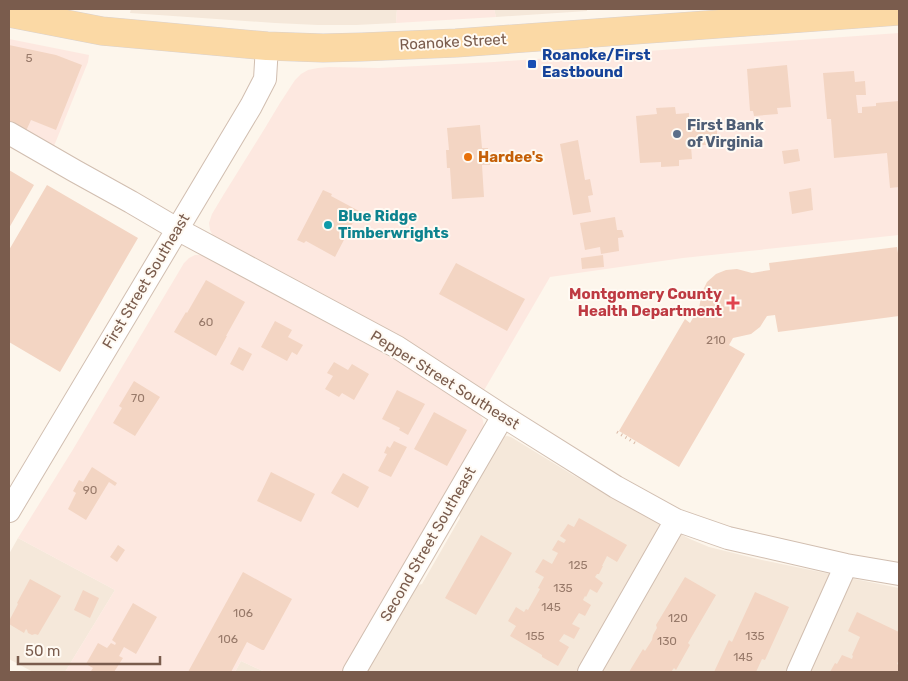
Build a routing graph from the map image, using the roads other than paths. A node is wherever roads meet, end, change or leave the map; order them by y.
1 (899, 11) edge
2 (9, 13) edge
3 (267, 46) junction
4 (9, 133) edge
5 (177, 229) junction
6 (503, 416) junction
7 (9, 511) edge
8 (676, 520) junction
9 (846, 565) junction
10 (899, 574) edge
11 (354, 672) edge
12 (589, 672) edge
13 (798, 672) edge

1 - 3 main road, Roanoke Street
2 - 3 main road, Roanoke Street
3 - 5 street, First Street Southeast
4 - 5 street, Pepper Street Southeast
5 - 6 street, Pepper Street Southeast
5 - 7 street, First Street Southeast
6 - 8 street, Pepper Street Southeast
6 - 11 street, Second Street Southeast
8 - 9 street, Pepper Street Southeast
8 - 12 street
9 - 10 street, Pepper Street Southeast
9 - 13 street

